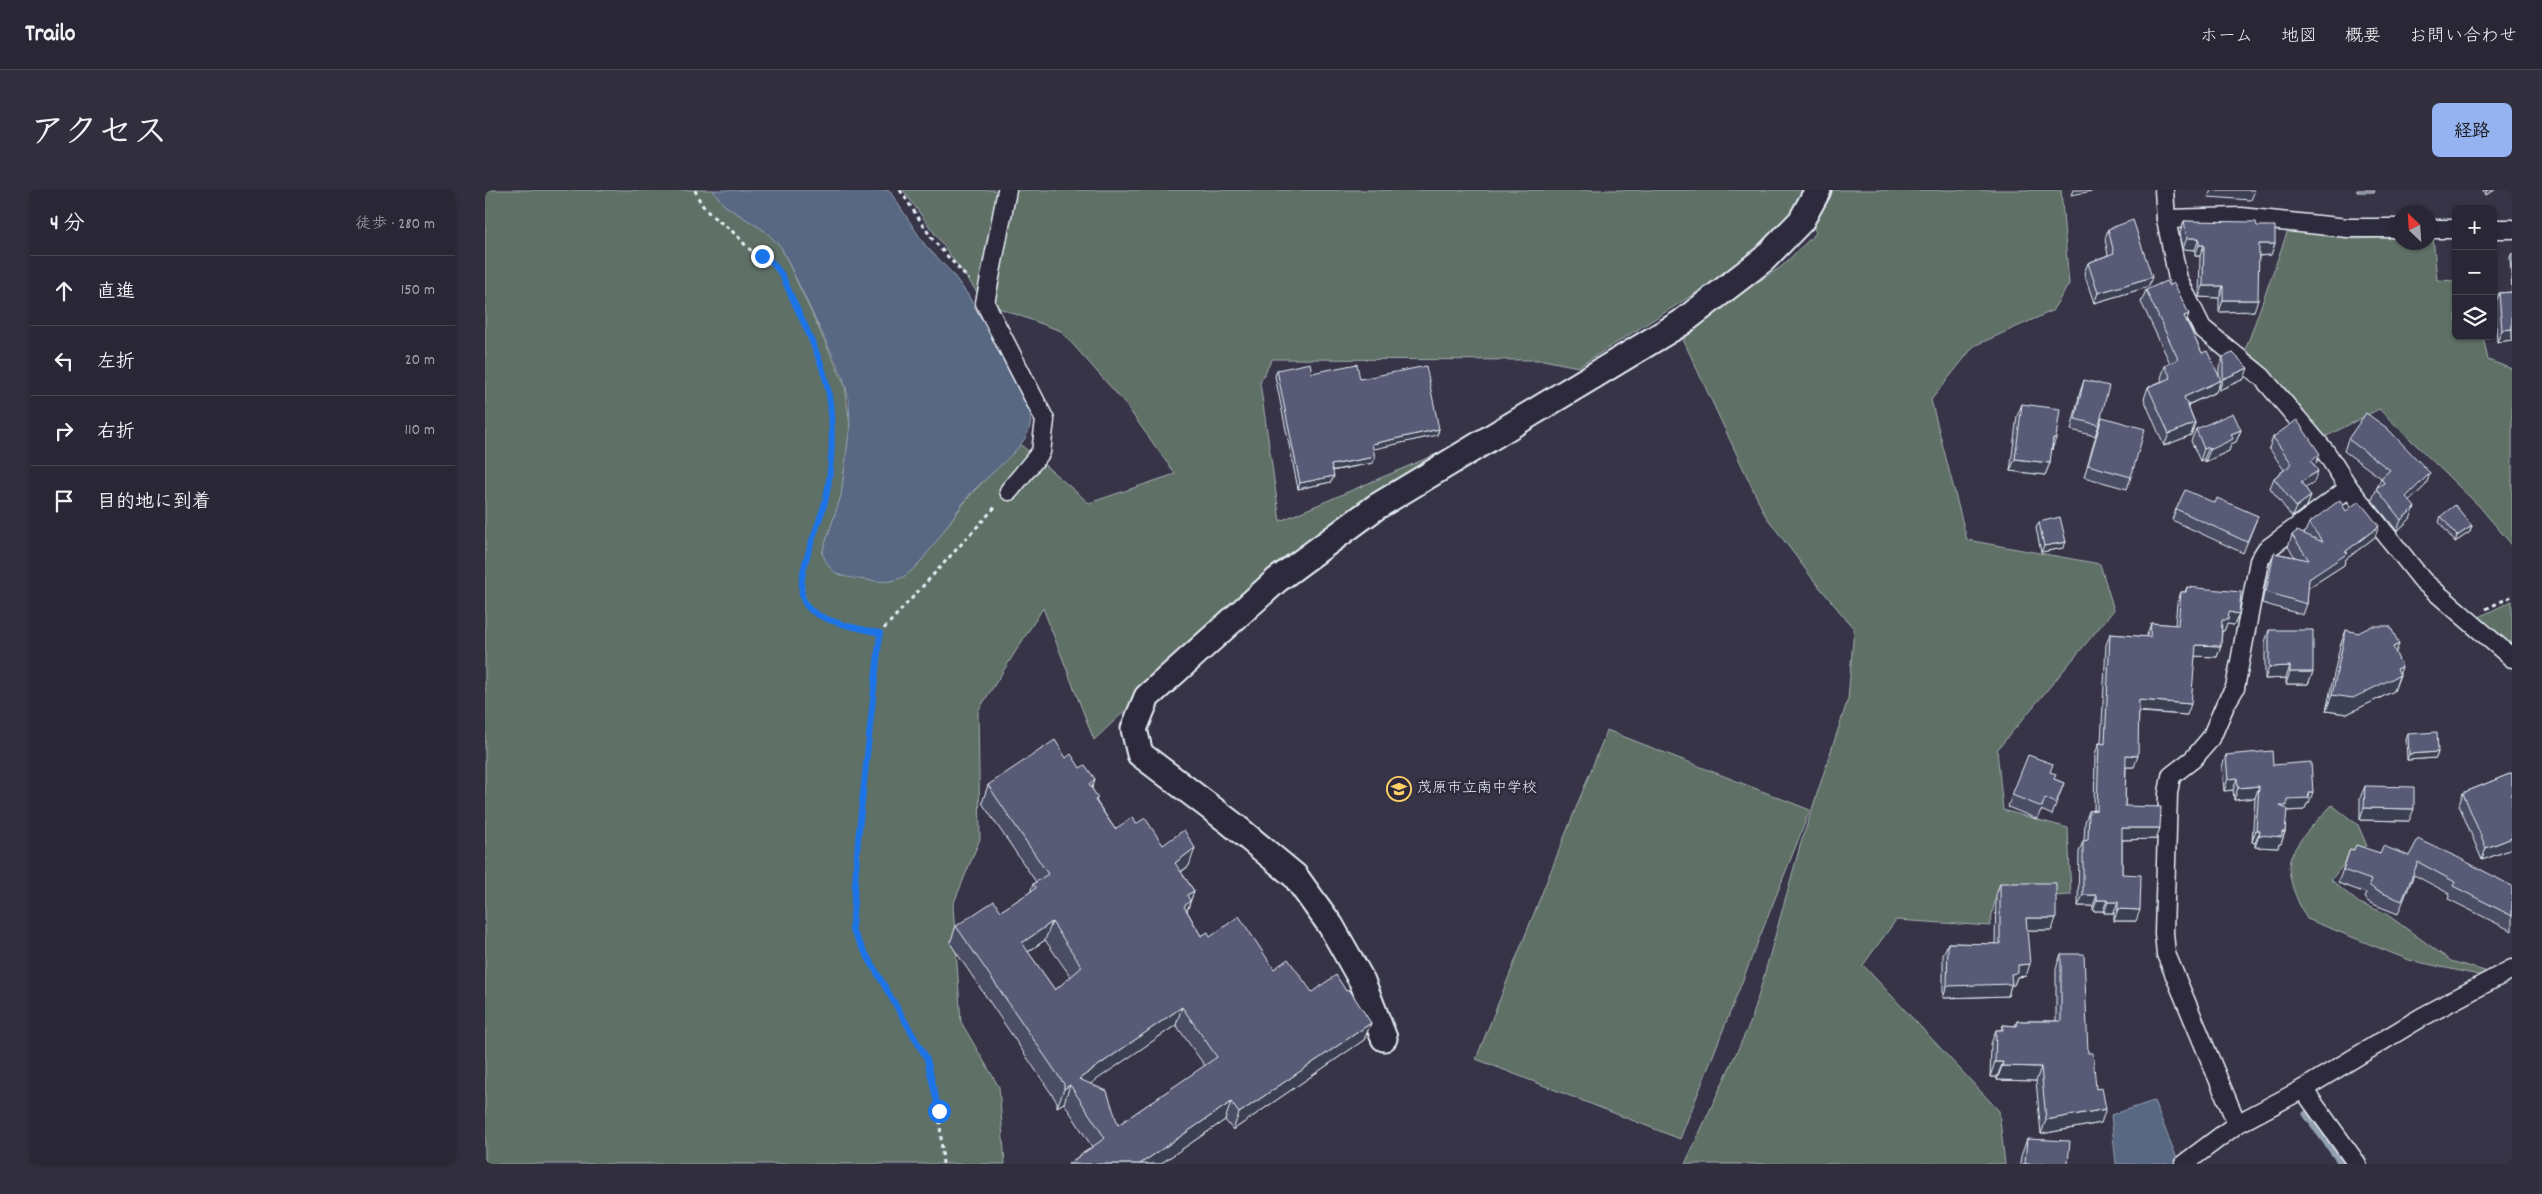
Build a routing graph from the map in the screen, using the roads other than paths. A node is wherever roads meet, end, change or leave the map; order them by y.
1 (1007, 190) edge
2 (1818, 190) edge
3 (2164, 190) edge
4 (2166, 219) junction
5 (2392, 228) edge
6 (2437, 229) edge
7 (2452, 229) edge
8 (2497, 229) edge
9 (2512, 229) edge
10 (2349, 488) junction
11 (1009, 491) road end
12 (2512, 658) edge
13 (2512, 969) edge
14 (1383, 1038) dead end
15 (2303, 1089) junction
16 (2237, 1124) junction
17 (2184, 1164) edge
18 (2357, 1164) edge

1 - 11 street
2 - 14 street
3 - 4 street
4 - 5 street
4 - 10 street
6 - 7 street
8 - 9 street
10 - 12 street
10 - 16 street
13 - 15 street
15 - 16 street
15 - 18 street
16 - 17 street

